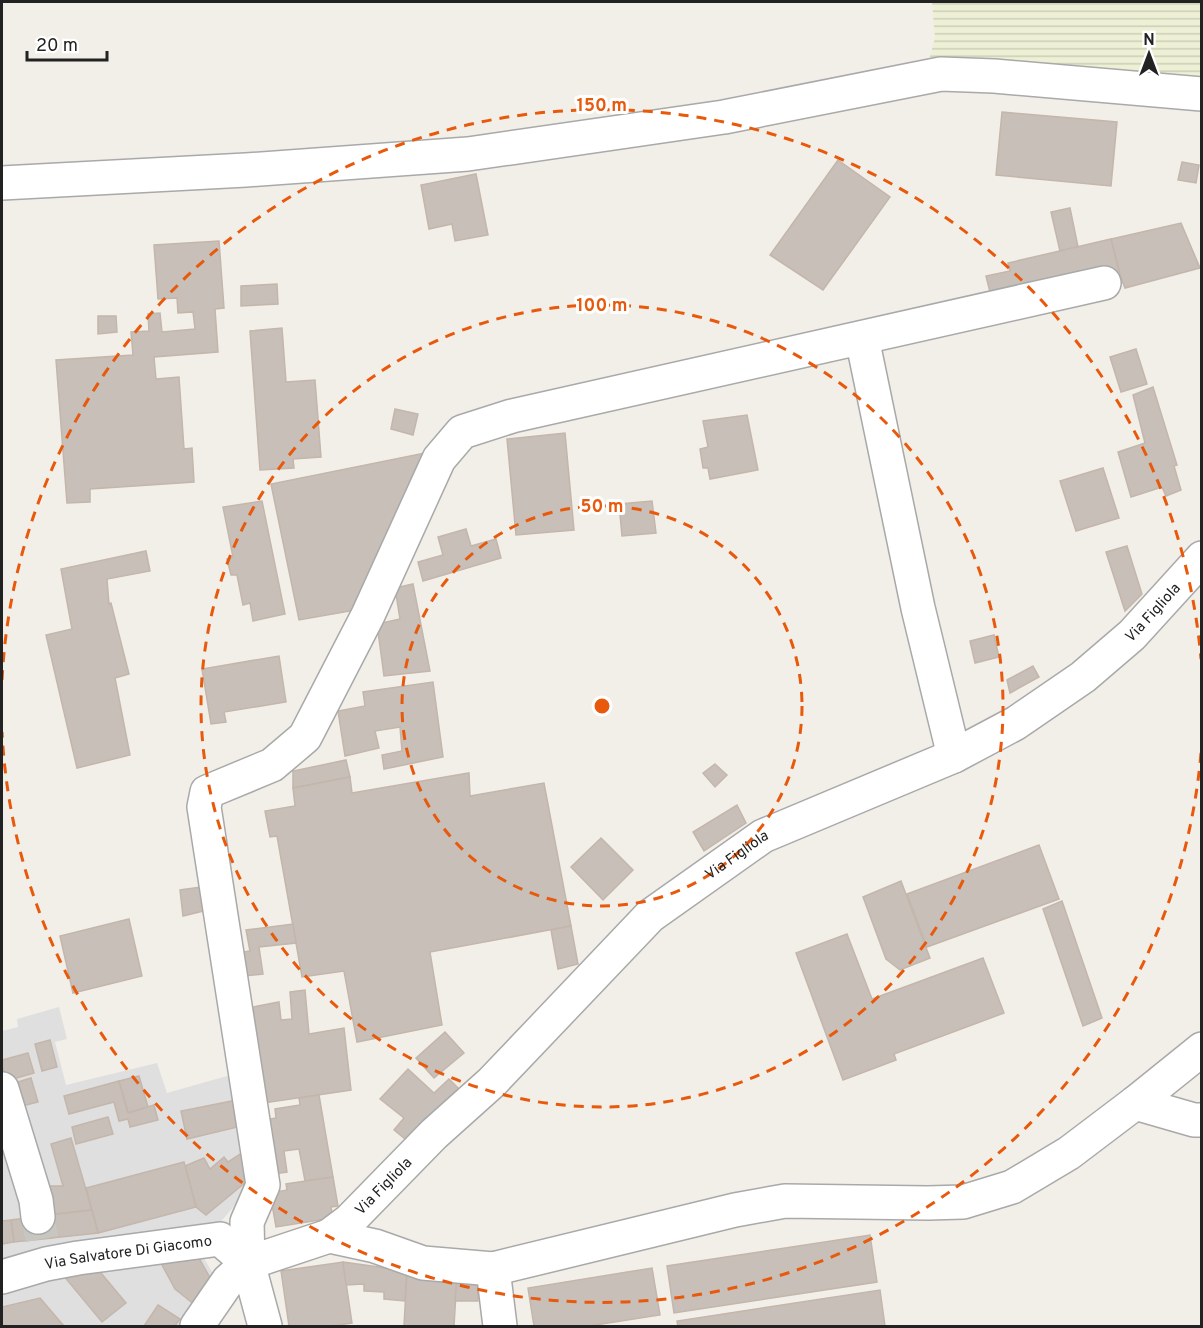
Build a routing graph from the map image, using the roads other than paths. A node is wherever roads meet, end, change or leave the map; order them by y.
1 (1202, 94) edge
2 (2, 183) edge
3 (1104, 284) dead end
4 (862, 338) junction
5 (1202, 558) edge
6 (954, 756) junction
7 (1202, 1049) edge
8 (2, 1089) edge
9 (1136, 1103) junction
10 (1202, 1120) edge
11 (329, 1236) junction
12 (42, 1240) junction
13 (248, 1263) junction
14 (493, 1269) junction
15 (2, 1277) edge
16 (197, 1326) edge
17 (265, 1326) edge
18 (500, 1326) edge

1 - 2 street
3 - 4 street
4 - 6 street
4 - 13 street
5 - 6 street, Via Figliola
6 - 11 street, Via Figliola
7 - 9 street
8 - 12 street
9 - 10 street
9 - 14 street
11 - 13 street
11 - 14 street
12 - 13 street, Via Salvatore Di Giacomo
12 - 15 street, Via Salvatore Di Giacomo
13 - 16 street
13 - 17 street
14 - 18 street

